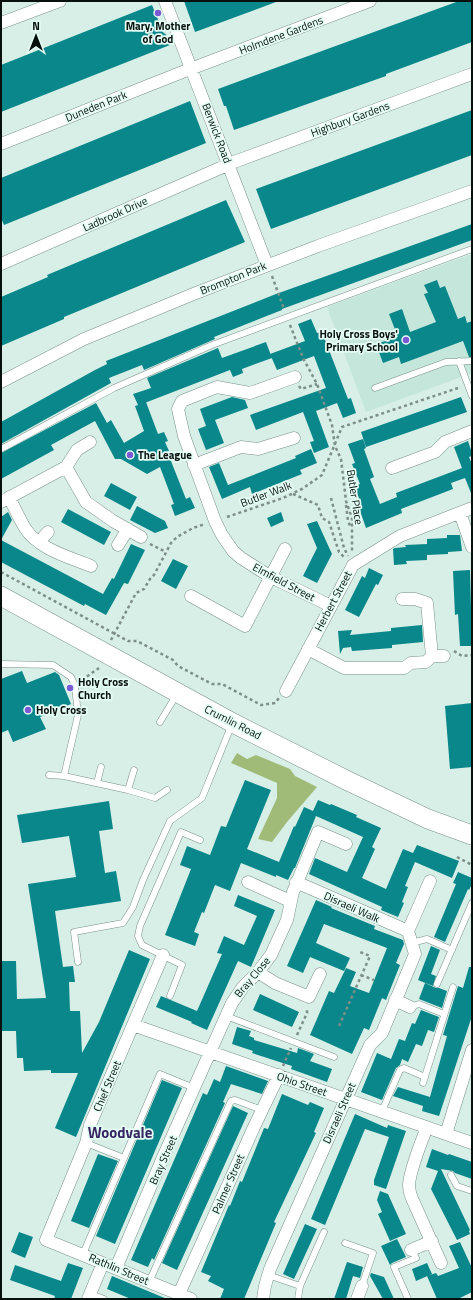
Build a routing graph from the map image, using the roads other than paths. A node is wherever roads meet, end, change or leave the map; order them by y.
1 (60, 1) edge
2 (165, 1) edge
3 (370, 1) edge
4 (1, 23) edge
5 (192, 69) junction
6 (472, 74) edge
7 (1, 144) edge
8 (229, 164) junction
9 (472, 191) edge
10 (472, 250) edge
11 (1, 264) edge
12 (267, 265) junction
13 (460, 361) junction
14 (472, 361) edge
15 (295, 377) dead end
16 (1, 382) edge
17 (375, 388) dead end
18 (472, 396) edge
19 (472, 431) edge
20 (294, 438) dead end
21 (90, 442) dead end
22 (1, 449) edge
23 (67, 464) junction
24 (194, 465) junction
25 (392, 468) dead end
26 (5, 500) edge
27 (472, 508) edge
28 (460, 513) junction
29 (128, 530) junction
30 (48, 532) dead end
31 (141, 537) road end
32 (39, 542) junction
33 (118, 545) dead end
34 (472, 547) edge
35 (285, 549) dead end
36 (91, 566) dead end
37 (271, 577) junction
38 (1, 596) edge
39 (191, 596) dead end
40 (402, 599) dead end
41 (331, 606) junction
42 (308, 649) junction
43 (1, 664) edge
44 (286, 691) road end
45 (178, 693) junction
46 (160, 722) dead end
47 (233, 723) junction
48 (101, 767) dead end
49 (134, 770) dead end
50 (49, 775) dead end
51 (64, 776) junction
52 (97, 783) junction
53 (128, 790) junction
54 (167, 790) dead end
55 (472, 835) edge
56 (200, 840) dead end
57 (346, 844) dead end
58 (430, 881) dead end
59 (248, 882) dead end
60 (296, 882) junction
61 (290, 901) junction
62 (472, 903) edge
63 (410, 937) junction
64 (452, 950) junction
65 (162, 956) junction
66 (78, 962) dead end
67 (258, 972) junction
68 (320, 974) dead end
69 (437, 984) dead end
70 (453, 987) dead end
71 (170, 996) dead end
72 (395, 1000) junction
73 (410, 1007) joint
74 (444, 1014) junction
75 (226, 1016) junction
76 (132, 1025) junction
77 (472, 1050) edge
78 (210, 1052) junction
79 (334, 1057) dead end
80 (279, 1076) junction
81 (194, 1088) junction
82 (346, 1098) junction
83 (262, 1110) junction
84 (382, 1111) junction
85 (427, 1127) junction
86 (446, 1134) junction
87 (86, 1142) junction
88 (472, 1143) edge
89 (124, 1158) junction
90 (451, 1175) dead end
91 (472, 1191) edge
92 (324, 1232) dead end
93 (46, 1240) joint
94 (432, 1241) junction
95 (345, 1243) dead end
96 (412, 1250) joint
97 (83, 1254) junction
98 (442, 1262) dead end
99 (103, 1263) junction
100 (116, 1268) junction
101 (267, 1275) junction
102 (149, 1282) junction
103 (300, 1286) junction
104 (362, 1286) joint
105 (179, 1294) junction
106 (90, 1296) edge
107 (104, 1299) edge
108 (191, 1299) edge
109 (263, 1299) edge
110 (298, 1299) edge
111 (357, 1299) edge
112 (408, 1299) edge

1 - 4 street
2 - 5 street, Berwick Road
3 - 5 street, Holmdene Gardens
5 - 7 street, Duneden Park
5 - 8 street, Berwick Road
6 - 8 street, Highbury Gardens
8 - 11 street, Ladbrook Drive
8 - 12 street, Berwick Road
9 - 12 street, Brompton Park
10 - 22 lane
12 - 16 street, Brompton Park
13 - 14 lane
13 - 17 lane
13 - 18 lane
15 - 24 street, Elmfield Street
19 - 25 street
20 - 24 street
21 - 23 street
23 - 26 street
23 - 29 street
24 - 37 street, Elmfield Street
26 - 32 street
27 - 28 street, Herbert Street
28 - 34 street
28 - 41 street, Herbert Street
29 - 31 street
29 - 33 street
30 - 32 street
32 - 36 street
35 - 37 street
37 - 39 street
37 - 41 street, Elmfield Street
38 - 45 main road, Crumlin Road
40 - 42 street
41 - 42 street, Herbert Street
42 - 44 street, Herbert Street
43 - 51 lane
45 - 46 lane
45 - 47 main road, Crumlin Road
47 - 55 main road, Crumlin Road
47 - 66 lane
48 - 52 lane
49 - 53 lane
50 - 51 lane
51 - 52 lane
52 - 53 lane
53 - 54 lane
56 - 65 lane
57 - 60 street, Bray Close
58 - 63 street
59 - 61 street
60 - 61 street, Bray Close
60 - 63 street, Disraeli Walk
61 - 67 street, Bray Close
62 - 64 lane
63 - 64 lane
63 - 72 street, Disraeli Street
64 - 69 lane
65 - 71 lane
65 - 76 street, Chief Street
67 - 68 street
67 - 75 street, Bray Close
70 - 74 lane
72 - 73 street
72 - 82 street, Disraeli Street
73 - 74 lane
74 - 84 lane
75 - 78 street, Bray Close
75 - 79 lane
76 - 78 street, Ohio Street
76 - 87 street, Chief Street
77 - 86 street
78 - 80 street, Ohio Street
78 - 81 street, Bray Street
80 - 82 street, Ohio Street
80 - 83 street, Palmer Street
81 - 89 lane
81 - 100 street, Bray Street
82 - 84 street, Ohio Street
82 - 101 street, Disraeli Street
83 - 102 lane
83 - 105 street, Palmer Street
84 - 85 street, Ohio Street
85 - 86 street, Ohio Street
85 - 94 street
86 - 88 street, Ohio Street
87 - 89 lane
87 - 93 street, Chief Street
89 - 97 lane
90 - 91 lane
92 - 103 lane
93 - 97 street, Rathlin Street
94 - 96 street
94 - 98 street
95 - 104 lane
96 - 112 lane
97 - 99 street, Rathlin Street
99 - 100 street, Rathlin Street
99 - 106 street
100 - 102 street, Rathlin Street
101 - 103 lane
101 - 109 street, Disraeli Street
102 - 105 street, Rathlin Street
103 - 110 lane
104 - 111 street
105 - 108 street, Rathlin Street
106 - 107 lane

